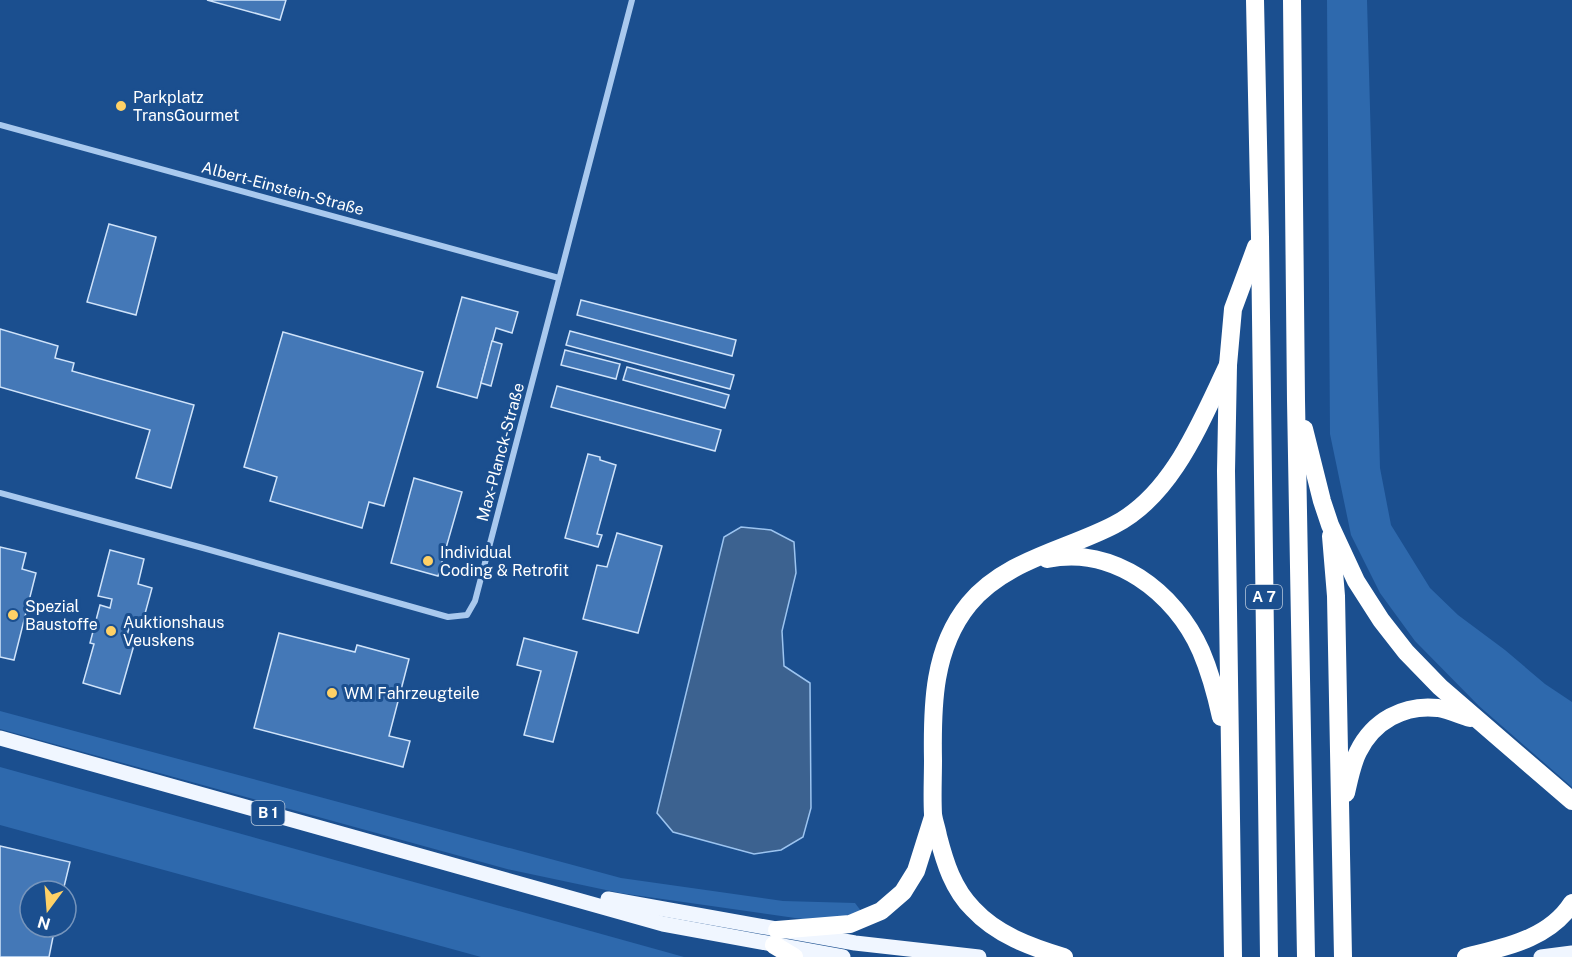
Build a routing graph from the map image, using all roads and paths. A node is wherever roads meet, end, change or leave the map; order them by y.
1 (632, 0) edge
2 (1255, 0) edge
3 (1292, 0) edge
4 (0, 125) edge
5 (1260, 237) junction
6 (559, 278) junction
7 (1228, 365) junction
8 (1296, 400) junction
9 (0, 493) edge
10 (1330, 525) junction
11 (1028, 562) junction
12 (1477, 720) junction
13 (0, 738) edge
14 (1230, 756) junction
15 (1552, 784) junction
16 (1572, 801) edge
17 (1340, 810) junction
18 (1572, 812) edge
19 (933, 815) junction
20 (1572, 903) edge
21 (775, 937) junction
22 (1572, 953) edge
23 (794, 957) edge
24 (843, 957) edge
25 (979, 957) edge
26 (1064, 957) edge
27 (1233, 957) edge
28 (1269, 957) edge
29 (1306, 957) edge
30 (1342, 957) edge
31 (1466, 957) edge
32 (1541, 957) edge

1 - 6 street, Max-Planck-Straße
2 - 5 highway, A 7
3 - 8 highway, A 7
4 - 6 street, Albert-Einstein-Straße
5 - 7 highway
5 - 28 highway, A 7
6 - 9 street, Max-Planck-Straße
7 - 11 highway
7 - 14 highway
8 - 10 highway
8 - 29 highway, A 7
10 - 12 highway
10 - 17 highway
11 - 14 highway
11 - 19 highway
12 - 15 highway
12 - 17 highway
13 - 21 main road, B 1
14 - 27 highway
15 - 16 highway
15 - 18 highway
17 - 30 highway
19 - 21 highway
19 - 26 highway
20 - 31 highway
21 - 23 highway
21 - 24 main road, B 1
21 - 25 main road, B 1
22 - 32 main road

